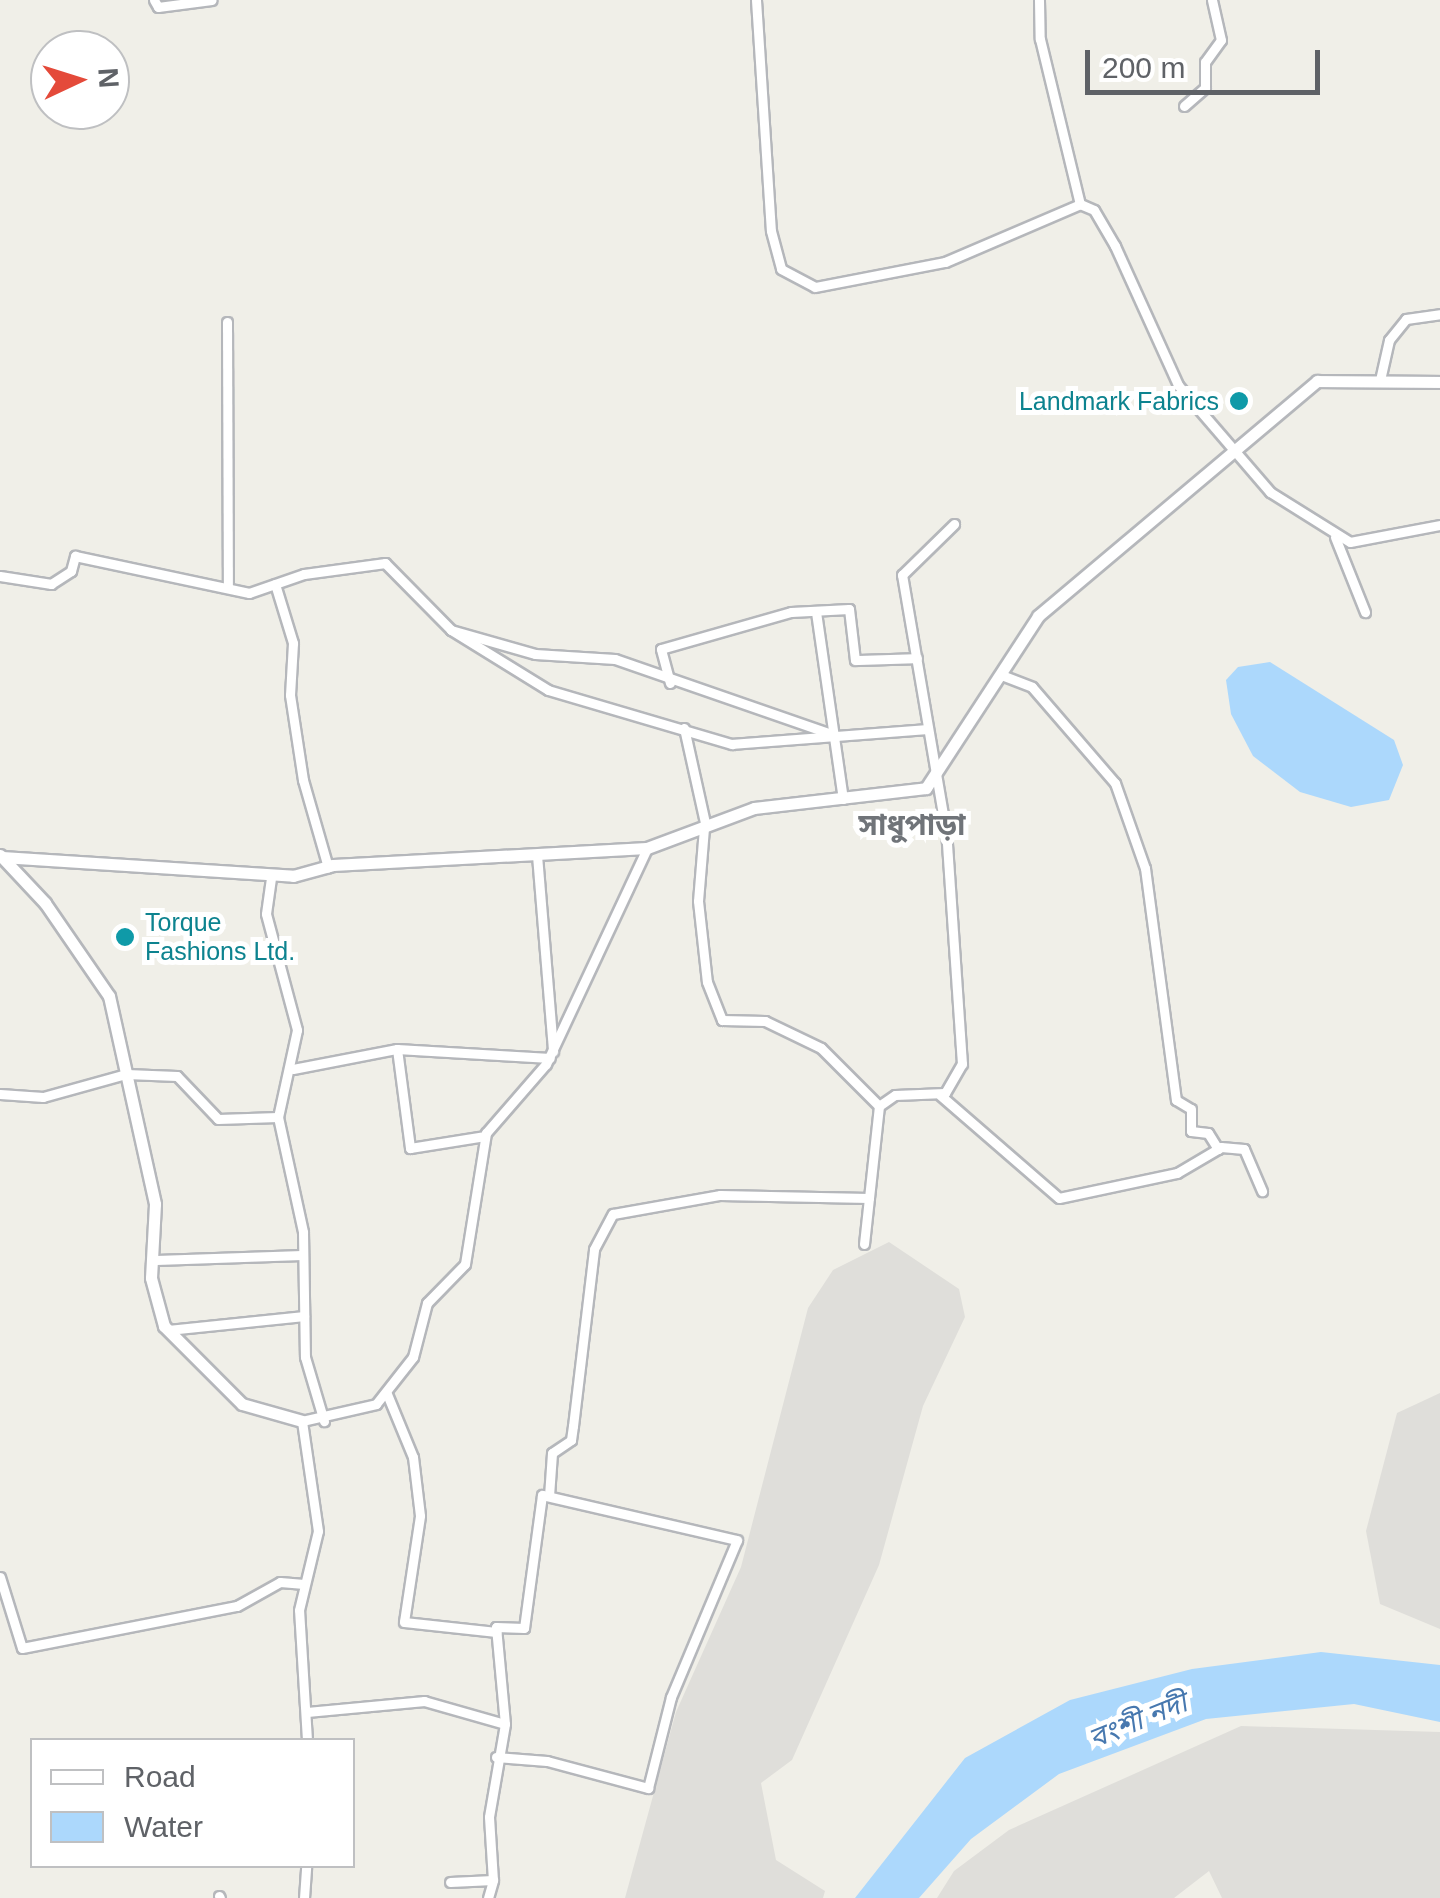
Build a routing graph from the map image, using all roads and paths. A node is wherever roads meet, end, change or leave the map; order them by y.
1 (154, 0) edge
2 (212, 0) edge
3 (756, 0) edge
4 (1040, 0) edge
5 (1212, 0) edge
6 (1184, 106) dead end
7 (1080, 204) junction
8 (1440, 314) edge
9 (228, 322) dead end
10 (1380, 380) junction
11 (1440, 382) edge
12 (1238, 447) junction
13 (954, 524) dead end
14 (1440, 525) edge
15 (1336, 537) junction
16 (0, 576) edge
17 (275, 584) junction
18 (228, 588) junction
19 (816, 612) junction
20 (1365, 612) dead end
21 (451, 630) junction
22 (918, 658) junction
23 (1004, 676) junction
24 (670, 683) junction
25 (684, 728) junction
26 (926, 729) junction
27 (837, 736) junction
28 (933, 786) junction
29 (843, 800) junction
30 (705, 827) junction
31 (646, 848) junction
32 (536, 854) junction
33 (1, 856) edge
34 (328, 867) junction
35 (271, 878) junction
36 (397, 1049) junction
37 (551, 1055) junction
38 (293, 1069) junction
39 (126, 1074) junction
40 (0, 1094) edge
41 (940, 1095) junction
42 (880, 1106) junction
43 (278, 1117) junction
44 (485, 1136) junction
45 (1218, 1149) junction
46 (1262, 1191) dead end
47 (868, 1198) junction
48 (864, 1244) dead end
49 (302, 1254) junction
50 (156, 1260) junction
51 (304, 1316) junction
52 (168, 1330) junction
53 (387, 1394) junction
54 (302, 1421) junction
55 (324, 1421) junction
56 (549, 1496) junction
57 (0, 1577) edge
58 (304, 1584) junction
59 (496, 1632) junction
60 (307, 1712) junction
61 (504, 1724) junction
62 (307, 1738) edge
63 (496, 1757) junction
64 (306, 1868) edge
65 (493, 1880) junction
66 (450, 1882) dead end
67 (304, 1898) edge
68 (488, 1898) edge

1 - 2 street
3 - 7 street
4 - 7 street
5 - 6 street
7 - 12 street
8 - 10 street
9 - 18 street
10 - 11 street
10 - 12 street
12 - 15 street
12 - 23 street
13 - 22 street
14 - 15 street
15 - 20 street
16 - 18 street
17 - 18 street
17 - 21 street
17 - 34 street
19 - 22 street
19 - 24 street
19 - 27 street
21 - 24 street
21 - 25 street
22 - 26 street
23 - 28 street
23 - 45 street
24 - 27 street
25 - 27 street
25 - 30 street
26 - 27 street
26 - 28 street
27 - 29 street
28 - 29 street
28 - 41 street
29 - 30 street
30 - 31 street
30 - 42 street
31 - 32 street
31 - 37 street
32 - 34 street
32 - 37 street
33 - 35 street
33 - 39 street
34 - 35 street
35 - 38 street
36 - 37 street
36 - 38 street
36 - 44 street
37 - 44 street
38 - 43 street
39 - 40 street
39 - 43 street
39 - 50 street
41 - 42 street
41 - 45 street
42 - 47 street
43 - 49 street
44 - 53 street
45 - 46 street
47 - 48 street
47 - 56 street
49 - 50 street
49 - 51 street
50 - 52 street
51 - 52 street
51 - 55 street
52 - 54 street
53 - 55 street
53 - 59 street
54 - 55 street
54 - 58 street
56 - 59 street
56 - 63 street
57 - 58 street
58 - 60 street
59 - 61 street
60 - 61 street
60 - 62 street
61 - 63 street
63 - 65 street
64 - 67 street
65 - 66 street
65 - 68 street

